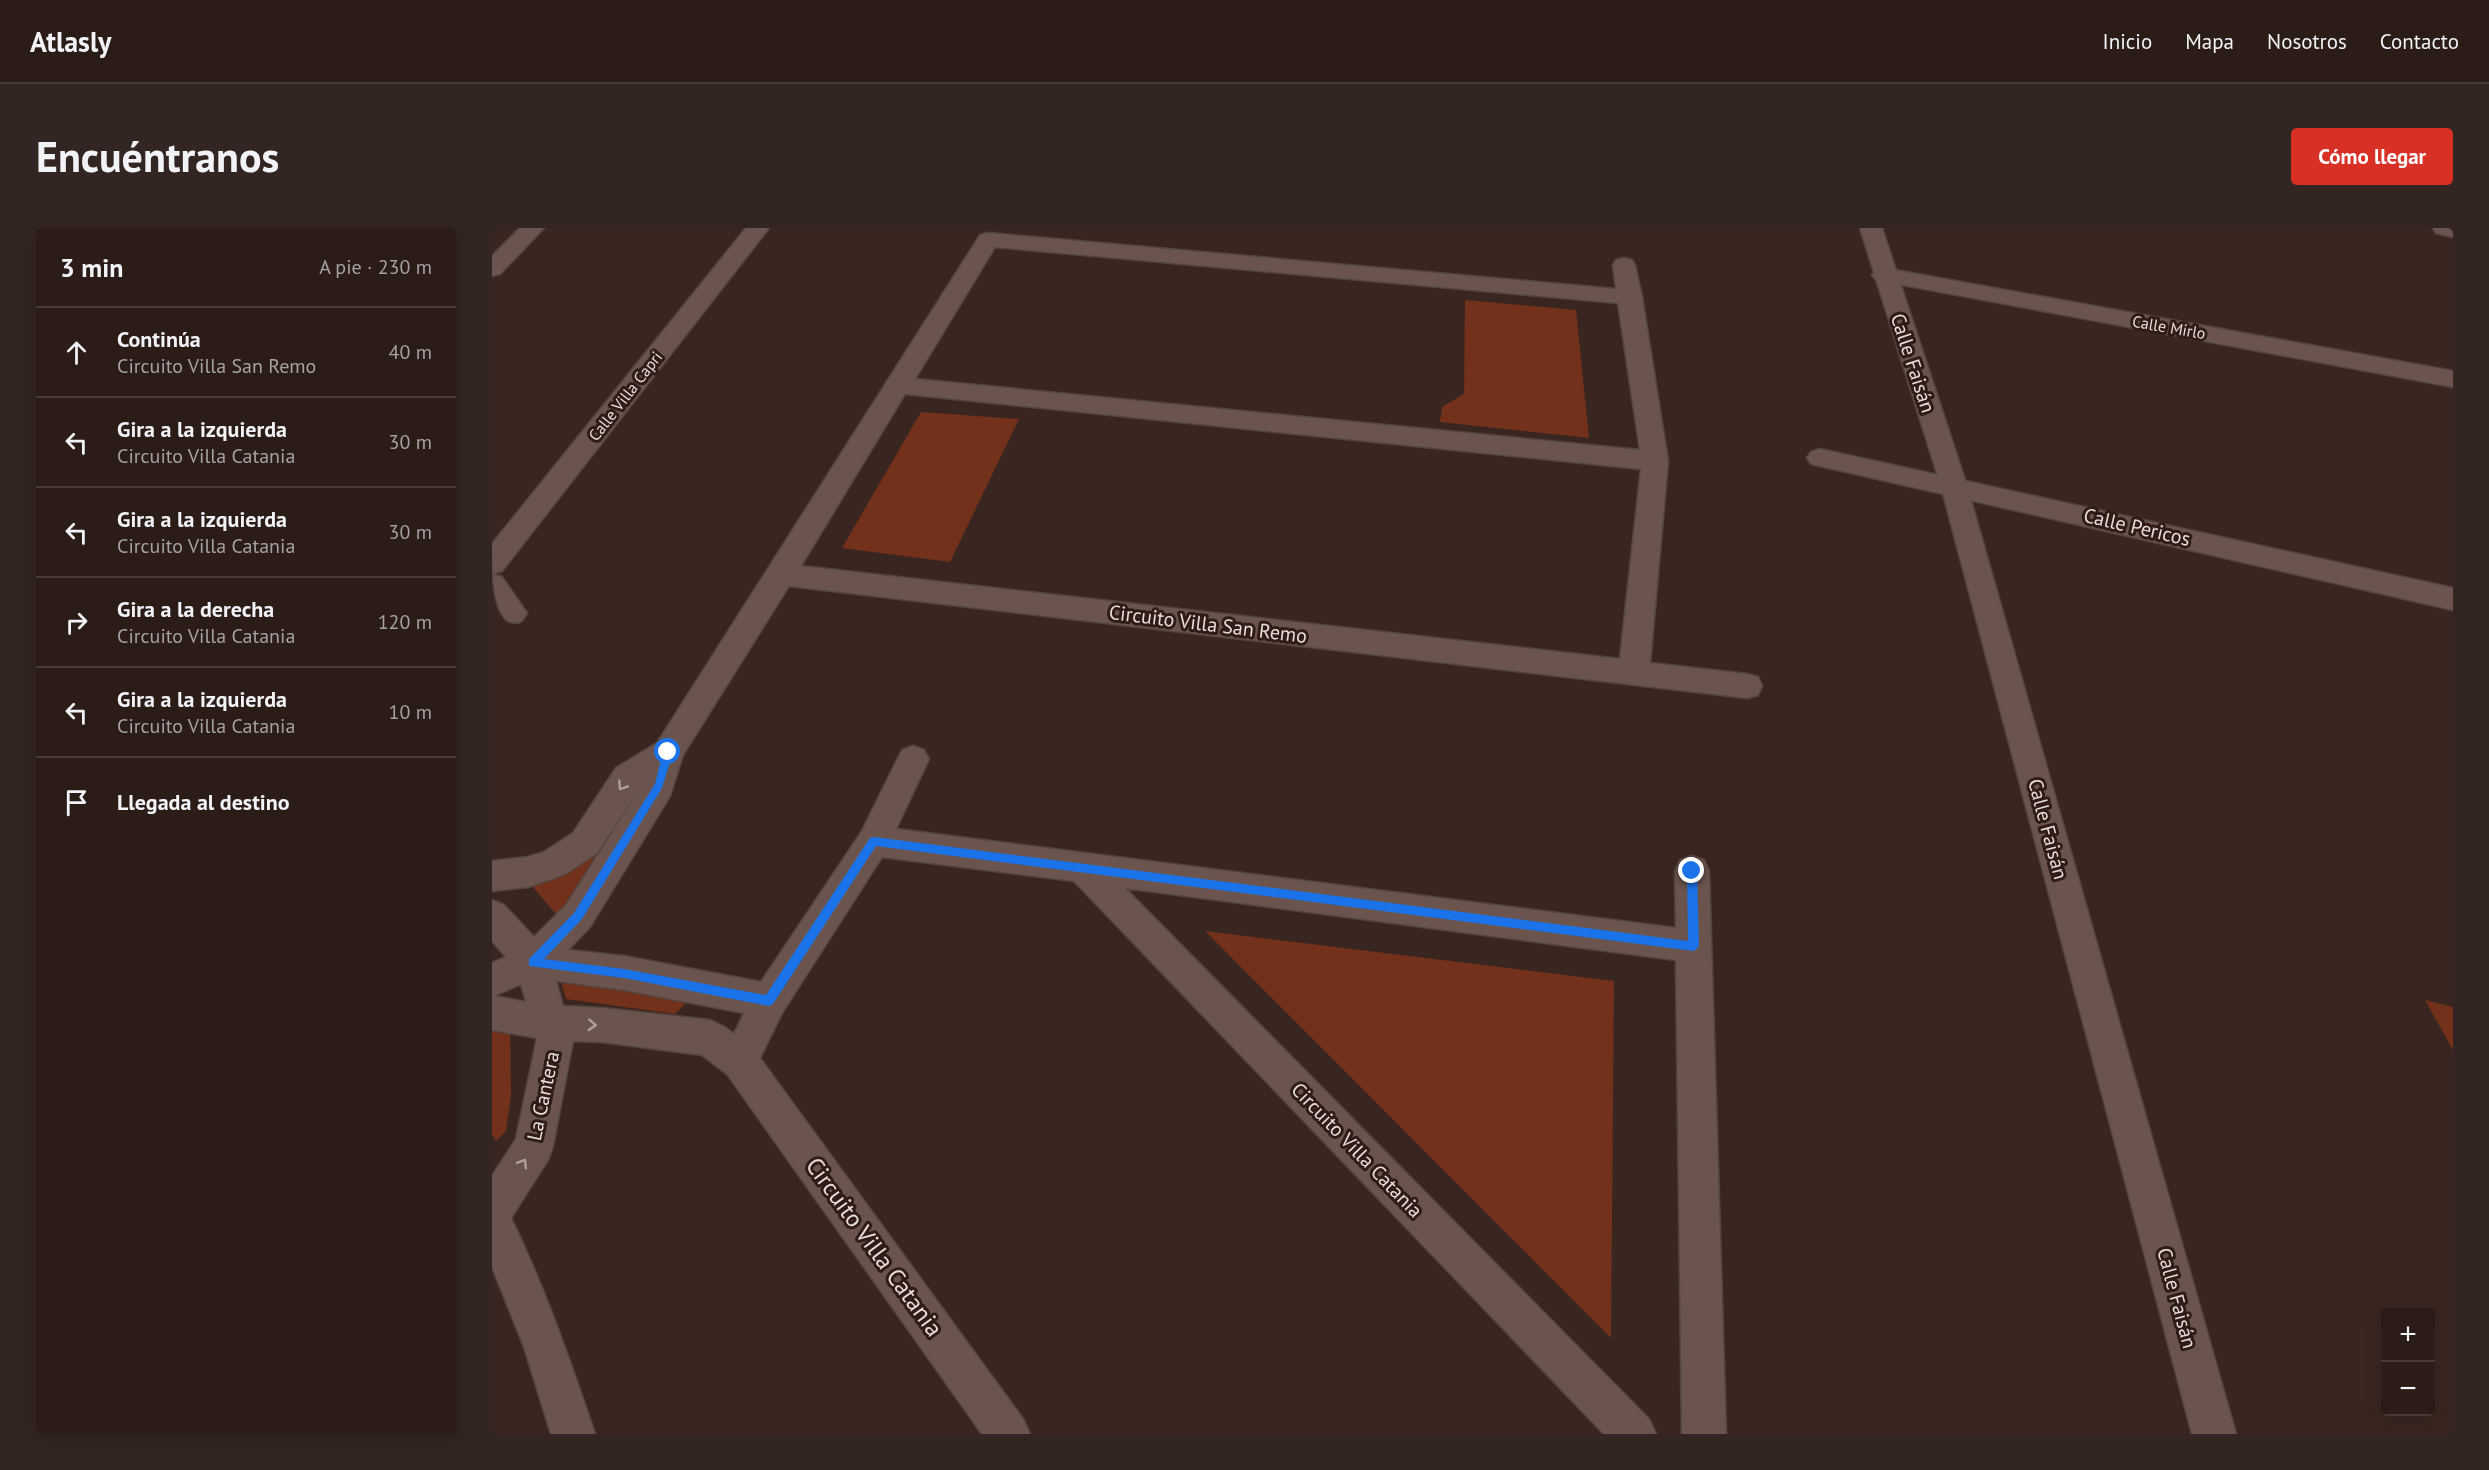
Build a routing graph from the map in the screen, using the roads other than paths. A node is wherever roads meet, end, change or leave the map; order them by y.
1 (533, 228) edge
2 (758, 228) edge
3 (1871, 228) edge
4 (2444, 228) edge
5 (2453, 230) edge
6 (1624, 265) dead end
7 (492, 269) edge
8 (1884, 275) junction
9 (1630, 297) junction
10 (2453, 379) edge
11 (897, 385) junction
12 (1820, 458) dead end
13 (1655, 461) junction
14 (1954, 486) junction
15 (492, 564) edge
16 (781, 574) junction
17 (492, 585) edge
18 (2453, 599) edge
19 (512, 613) dead end
20 (1634, 673) junction
21 (1747, 686) dead end
22 (668, 752) junction
23 (913, 759) dead end
24 (874, 841) junction
25 (1081, 866) junction
26 (1692, 871) dead end
27 (492, 876) edge
28 (492, 916) edge
29 (1694, 946) junction
30 (533, 962) junction
31 (492, 980) edge
32 (769, 1001) junction
33 (492, 1012) edge
34 (550, 1023) junction
35 (740, 1060) junction
36 (492, 1212) edge
37 (492, 1223) edge
38 (573, 1434) edge
39 (1008, 1434) edge
40 (1634, 1434) edge
41 (1704, 1434) edge
42 (2214, 1434) edge

1 - 7 street
2 - 15 street, Calle Villa Capri
3 - 8 street, Calle Faisán
4 - 5 street
6 - 9 street
8 - 10 street, Calle Mirlo
8 - 14 street, Calle Faisán
9 - 11 street
9 - 13 street
11 - 13 street
11 - 16 street
12 - 14 street, Calle Pericos
13 - 20 street
14 - 18 street, Calle Pericos
14 - 42 street, Calle Faisán
16 - 20 street, Circuito Villa San Remo
16 - 22 street
17 - 19 street
20 - 21 street, Circuito Villa San Remo
22 -> 27 street
22 - 30 street
23 - 24 street
24 - 25 street
24 - 32 street
25 - 29 street
25 - 40 street, Circuito Villa Catania
26 - 29 street
28 - 30 street, La Cantera
29 - 41 street
30 - 31 street
30 - 32 street
30 - 34 street, La Cantera
32 - 35 street
33 - 34 street, Circuito Villa Catania
34 -> 35 street, Circuito Villa Catania
36 -> 34 street, La Cantera
35 - 39 street, Circuito Villa Catania
37 - 38 street

